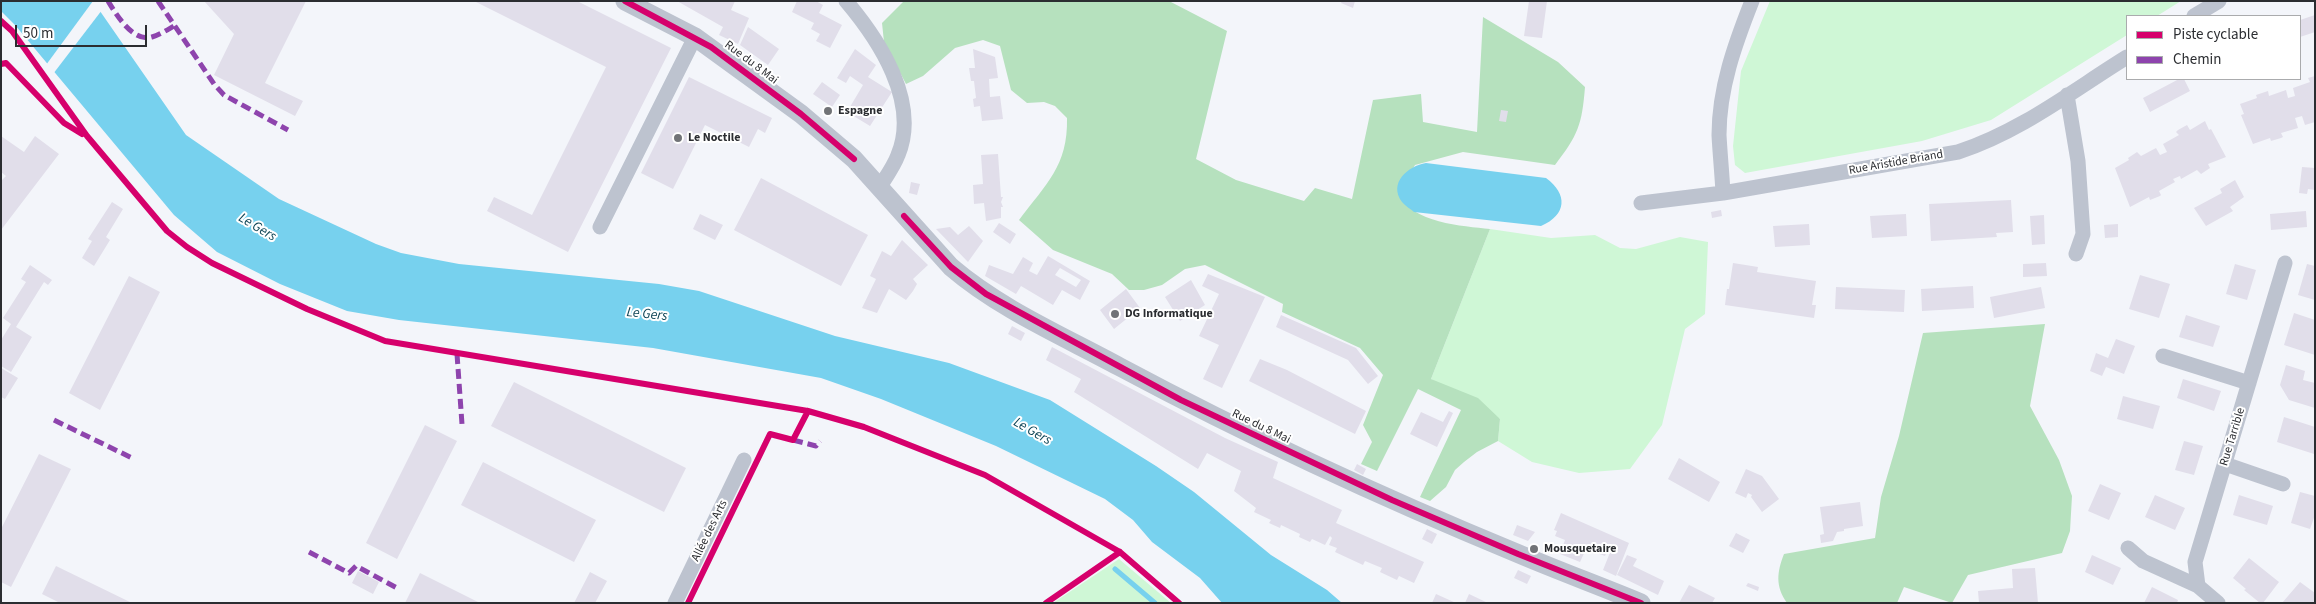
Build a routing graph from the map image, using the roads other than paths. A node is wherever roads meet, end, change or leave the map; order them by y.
1 (625, 1) edge
2 (846, 1) edge
3 (1752, 1) edge
4 (2219, 1) edge
5 (2196, 15) edge
6 (695, 37) junction
7 (2126, 58) edge
8 (2067, 94) junction
9 (879, 188) junction
10 (1724, 192) junction
11 (1641, 203) dead end
12 (600, 227) dead end
13 (2076, 254) dead end
14 (2285, 263) dead end
15 (2163, 356) dead end
16 (2248, 383) junction
17 (744, 460) dead end
18 (2225, 464) junction
19 (2283, 484) dead end
20 (2128, 548) dead end
21 (2198, 586) junction
22 (675, 603) edge
23 (1641, 603) edge
24 (2218, 603) edge

1 - 6 street, Rue du 8 Mai
2 - 9 street
3 - 10 street
4 - 5 street
6 - 9 street, Rue du 8 Mai
6 - 12 street
7 - 8 street, Rue Aristide Briand
8 - 10 street, Rue Aristide Briand
8 - 13 street
9 - 23 street, Rue du 8 Mai
10 - 11 street, Rue Aristide Briand
14 - 16 street, Rue Tarrible
15 - 16 street
16 - 18 street, Rue Tarrible
17 - 22 street, Allée des Arts
18 - 19 street
18 - 21 street, Rue Tarrible
20 - 21 street
21 - 24 street

